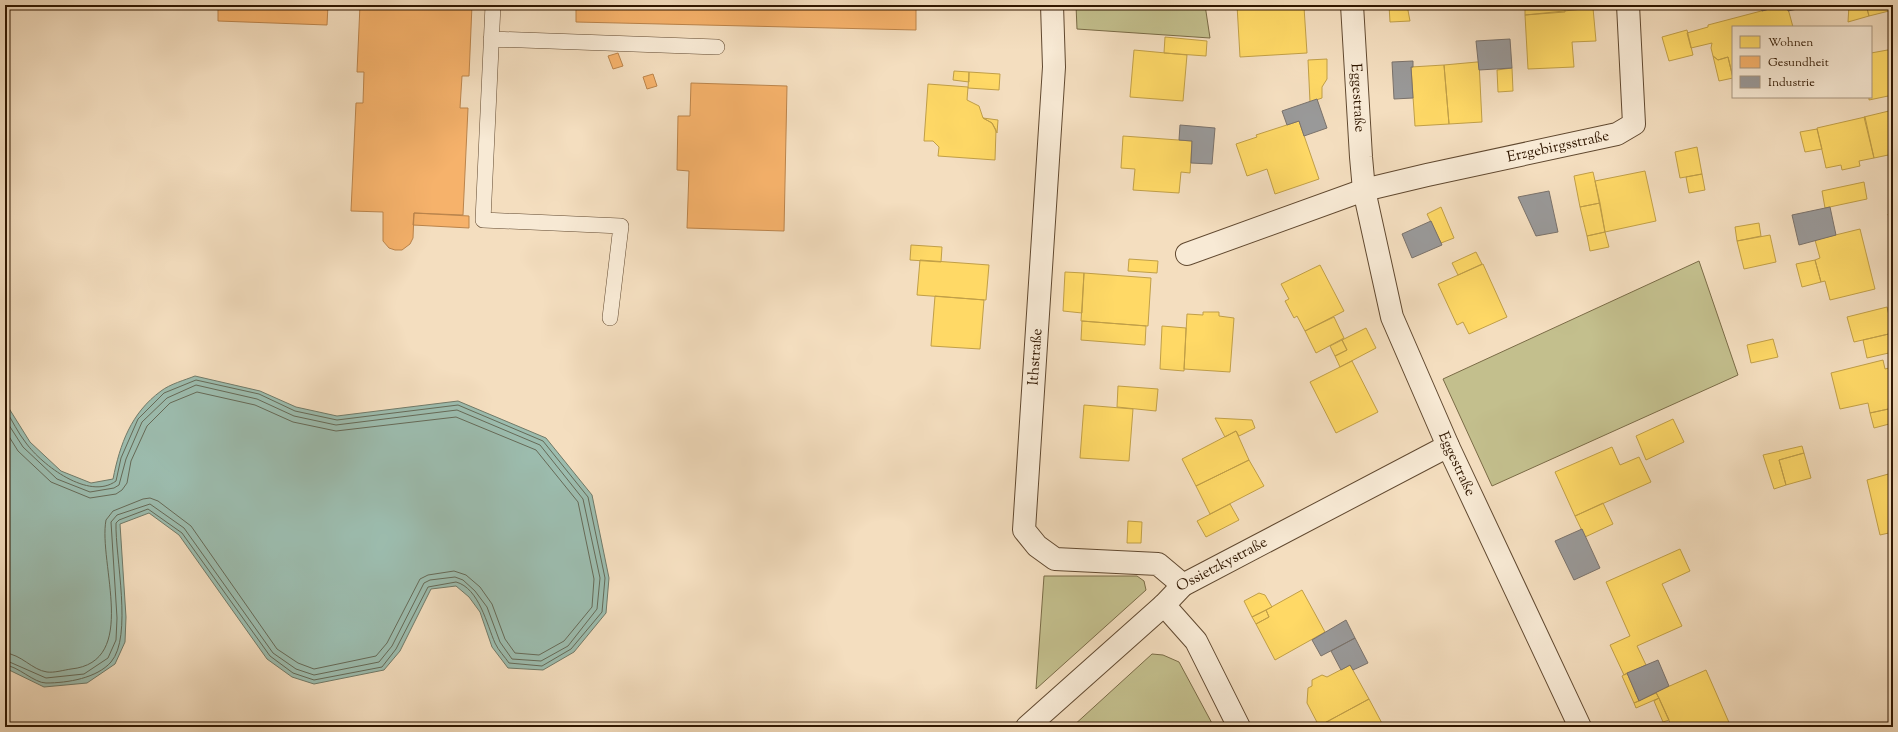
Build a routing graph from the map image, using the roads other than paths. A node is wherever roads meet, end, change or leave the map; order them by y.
1 (493, 5) edge
2 (1052, 5) edge
3 (1352, 5) edge
4 (1628, 5) edge
5 (491, 39) junction
6 (717, 47) dead end
7 (1364, 190) junction
8 (1188, 254) dead end
9 (610, 318) dead end
10 (1448, 446) junction
11 (1183, 585) junction
12 (1164, 605) junction
13 (1027, 727) edge
14 (1239, 727) edge
15 (1580, 727) edge

1 - 5 lane
2 - 11 street, Ithstraße
3 - 7 street, Eggestraße
4 - 7 street, Erzgebirgsstraße
5 - 6 lane
5 - 9 lane
7 - 8 street
7 - 10 street, Eggestraße
10 - 11 street, Ossietzkystraße
10 - 15 street, Eggestraße
11 - 12 street, Ossietzkystraße
12 - 13 street, Ossietzkystraße
12 - 14 street

